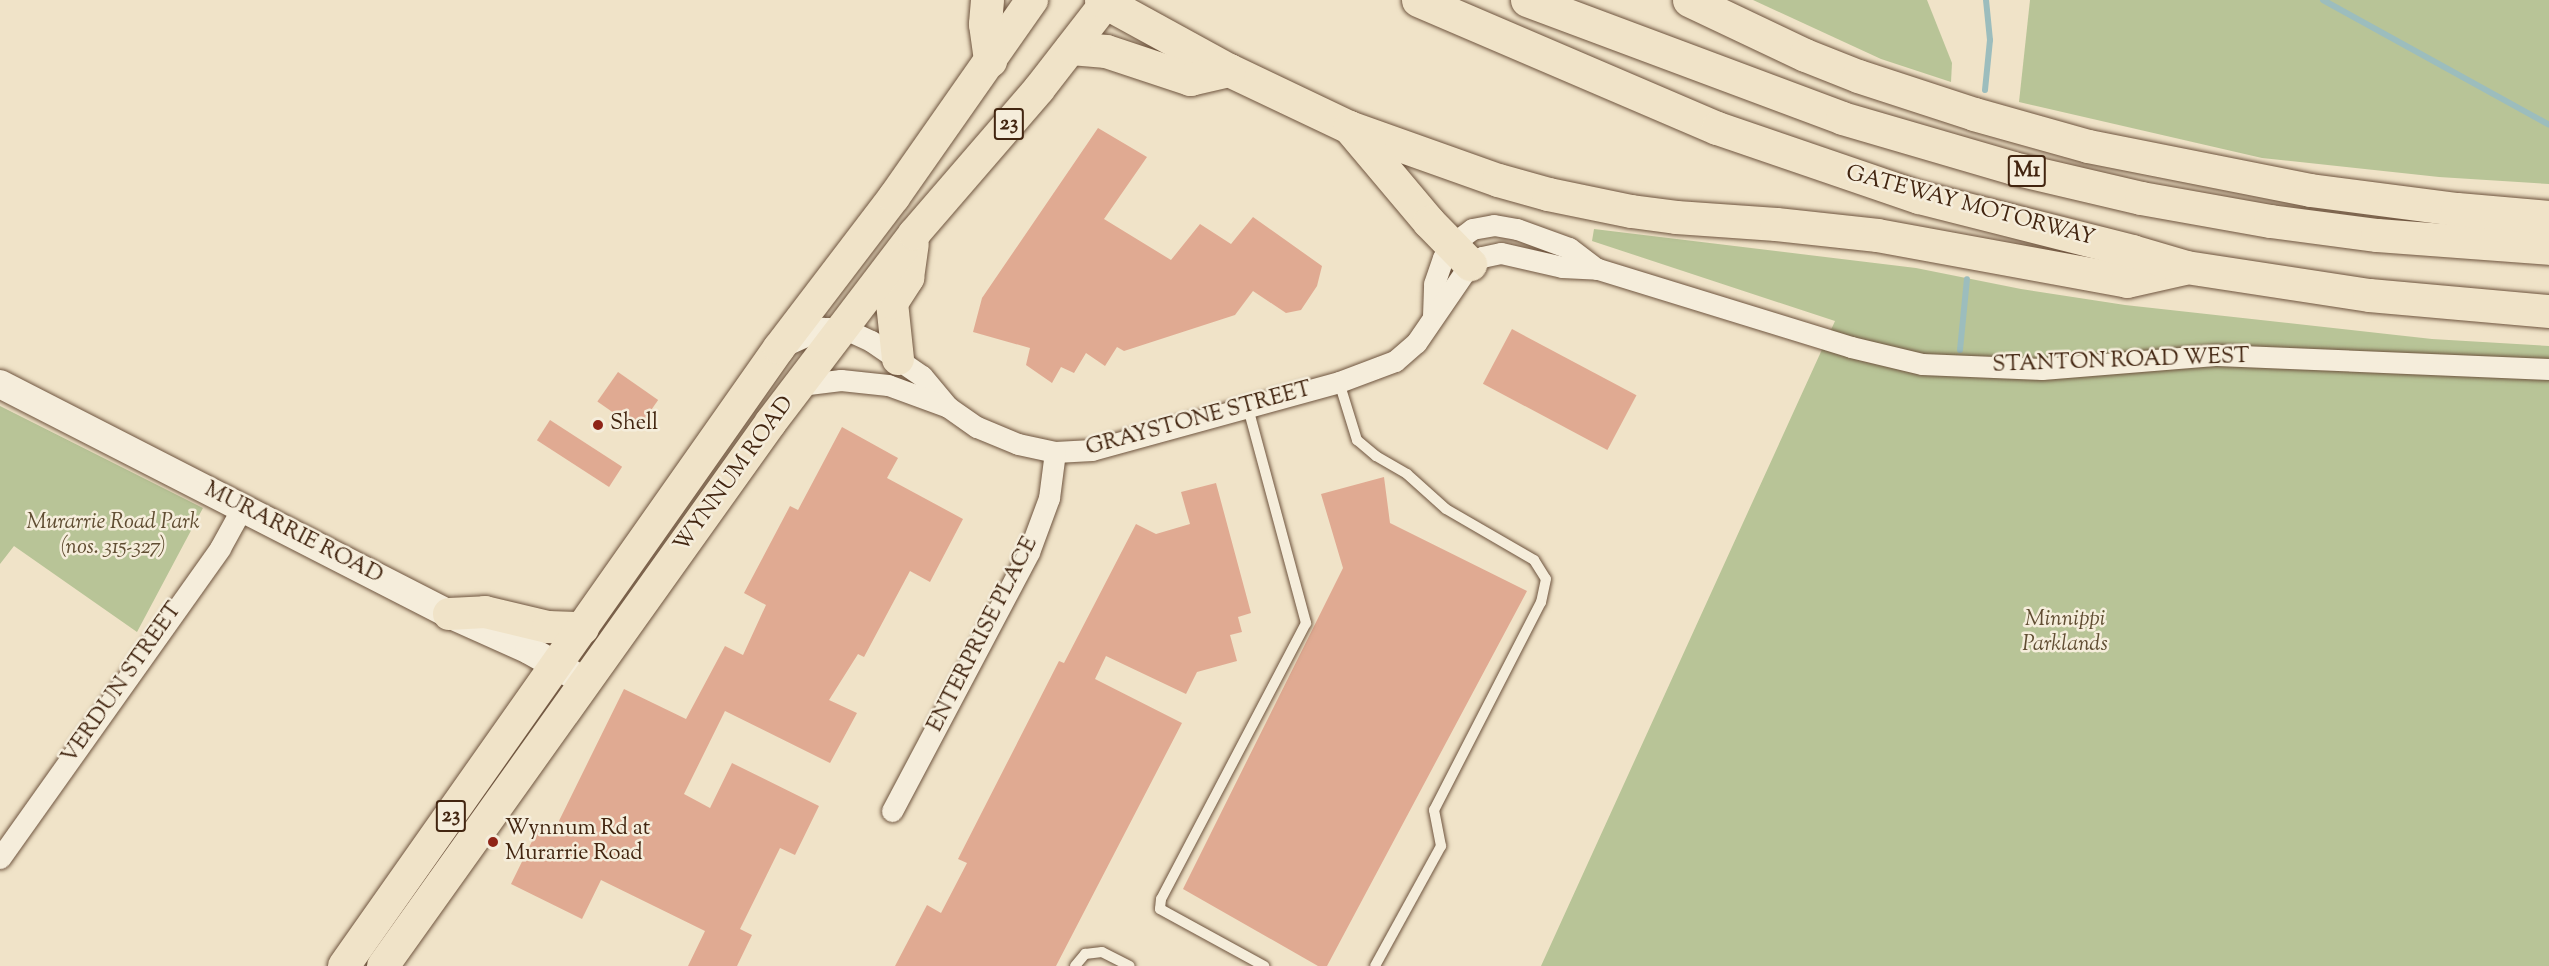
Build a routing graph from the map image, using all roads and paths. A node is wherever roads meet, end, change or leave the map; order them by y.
1 (987, 0) edge
2 (1032, 0) edge
3 (1418, 0) edge
4 (1527, 0) edge
5 (1689, 0) edge
6 (1105, 1) edge
7 (1071, 48) junction
8 (990, 61) junction
9 (1229, 70) junction
10 (1349, 127) junction
11 (2549, 217) edge
12 (914, 234) junction
13 (2549, 248) edge
14 (1460, 254) junction
15 (2186, 267) junction
16 (1598, 269) junction
17 (2549, 310) edge
18 (843, 328) junction
19 (779, 348) junction
20 (898, 359) junction
21 (2549, 369) edge
22 (1339, 382) junction
23 (0, 384) edge
24 (800, 385) junction
25 (948, 407) junction
26 (1248, 408) junction
27 (1054, 452) junction
28 (242, 508) junction
29 (449, 614) junction
30 (583, 628) junction
31 (556, 665) junction
32 (586, 682) junction
33 (892, 811) dead end
34 (0, 858) edge
35 (344, 966) edge
36 (383, 966) edge
37 (1075, 966) edge
38 (1130, 966) edge
39 (1264, 966) edge
40 (1375, 966) edge

1 - 8 highway
2 - 8 main road, WYNNUM ROAD / 23
3 - 15 highway, GATEWAY MOTORWAY / M1
4 - 13 highway, M1
5 - 11 highway
6 - 7 main road, WYNNUM ROAD / 23
6 - 9 highway
7 - 9 highway
7 - 12 main road, WYNNUM ROAD / 23
8 - 19 main road, WYNNUM ROAD / 23
9 - 10 highway
10 - 14 highway
10 - 15 highway
12 - 18 main road, WYNNUM ROAD / 23
12 - 20 main road
14 - 16 street, STANTON ROAD WEST
14 - 16 street, STANTON ROAD WEST
14 - 22 street, GRAYSTONE STREET
15 - 17 highway, GATEWAY MOTORWAY / M1
16 - 21 street, STANTON ROAD WEST
18 - 19 street
18 - 20 street, GRAYSTONE STREET
18 - 24 main road, WYNNUM ROAD / 23
19 - 30 main road, WYNNUM ROAD / 23
20 - 25 street, GRAYSTONE STREET
22 - 26 street, GRAYSTONE STREET
22 - 40 lane
23 - 28 street, MURARRIE ROAD
24 - 25 street, GRAYSTONE STREET
24 - 32 main road, WYNNUM ROAD / 23
25 - 27 street, GRAYSTONE STREET
26 - 27 street, GRAYSTONE STREET
26 - 39 lane
27 - 33 street, ENTERPRISE PLACE
28 - 29 street, MURARRIE ROAD
28 - 34 street, VERDUN STREET
29 - 30 main road
29 - 31 street, MURARRIE ROAD
30 - 31 main road, WYNNUM ROAD / 23
31 - 32 street, MURARRIE ROAD
31 - 35 main road, WYNNUM ROAD / 23
32 - 36 main road, WYNNUM ROAD / 23
37 - 38 lane

